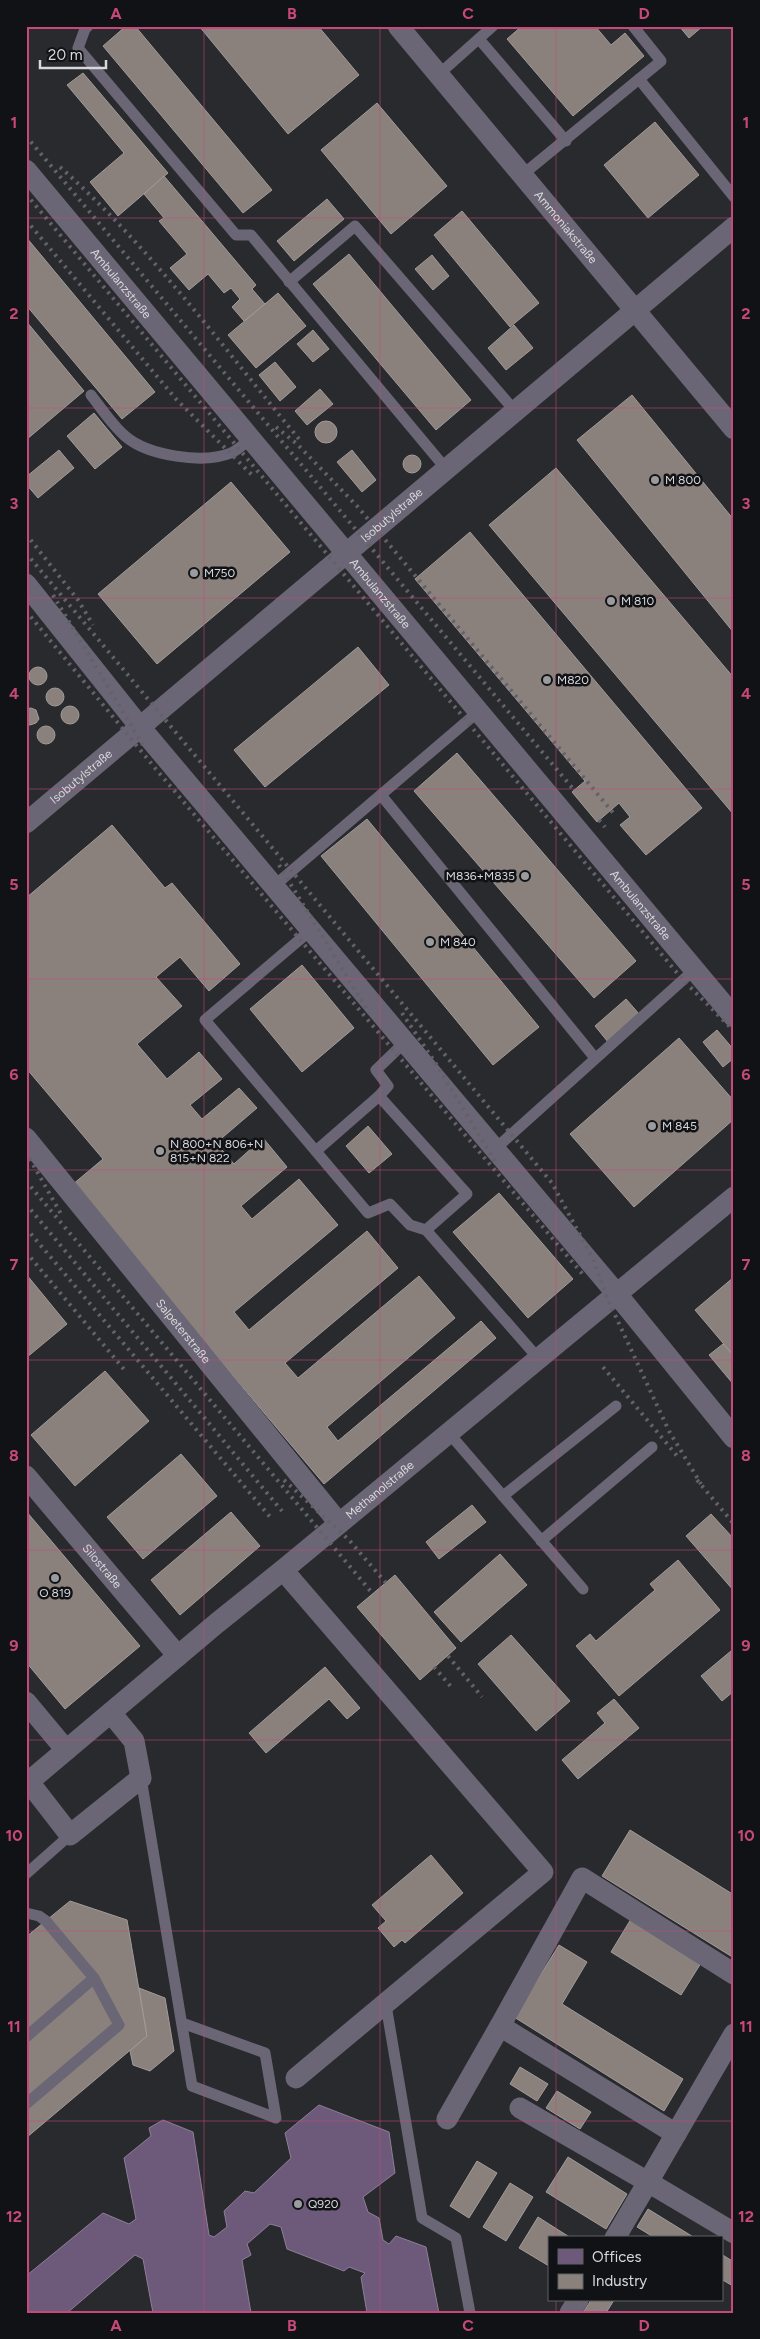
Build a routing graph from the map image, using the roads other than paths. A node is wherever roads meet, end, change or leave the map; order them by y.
1 (88, 26) edge
2 (398, 26) edge
3 (493, 26) edge
4 (633, 26) edge
5 (479, 39) junction
6 (438, 76) junction
7 (639, 79) junction
8 (566, 141) junction
9 (26, 170) edge
10 (522, 176) junction
11 (734, 197) edge
12 (734, 227) edge
13 (289, 282) junction
14 (633, 310) junction
15 (91, 395) dead end
16 (515, 411) junction
17 (734, 429) edge
18 (250, 439) junction
19 (447, 470) junction
20 (347, 554) junction
21 (26, 584) edge
22 (479, 711) junction
23 (140, 727) junction
24 (381, 795) junction
25 (26, 822) edge
26 (274, 886) junction
27 (310, 930) junction
28 (694, 970) junction
29 (734, 1017) edge
30 (405, 1042) junction
31 (595, 1058) junction
32 (379, 1096) junction
33 (26, 1138) edge
34 (495, 1149) junction
35 (316, 1151) junction
36 (734, 1197) edge
37 (426, 1230) junction
38 (616, 1293) junction
39 (538, 1358) junction
40 (616, 1406) dead end
41 (448, 1432) junction
42 (734, 1438) edge
43 (652, 1447) dead end
44 (26, 1476) edge
45 (503, 1496) junction
46 (339, 1523) junction
47 (541, 1540) junction
48 (283, 1570) junction
49 (583, 1588) dead end
50 (178, 1656) junction
51 (29, 1711) edge
52 (111, 1713) junction
53 (66, 1750) junction
54 (141, 1778) junction
55 (27, 1783) edge
56 (70, 1836) junction
57 (26, 1874) edge
58 (26, 1912) edge
59 (734, 1974) edge
60 (94, 1978) junction
61 (386, 2005) junction
62 (182, 2023) junction
63 (500, 2026) junction
64 (734, 2034) edge
65 (26, 2037) edge
66 (296, 2078) dead end
67 (26, 2104) edge
68 (520, 2108) dead end
69 (447, 2119) dead end
70 (676, 2134) junction
71 (648, 2182) junction
72 (734, 2233) edge
73 (616, 2236) edge
74 (577, 2302) edge
75 (470, 2313) edge
76 (570, 2313) edge

1 - 13 lane
2 - 6 street, Ammoniakstraße
3 - 5 lane
4 - 7 lane
5 - 6 lane
5 - 8 lane
6 - 10 street, Ammoniakstraße
7 - 8 lane
7 - 11 lane
8 - 10 lane
9 - 18 street, Ambulanzstraße
10 - 14 street, Ammoniakstraße
12 - 14 street, Isobutylstraße
13 - 16 lane
13 - 19 lane
14 - 16 street, Isobutylstraße
14 - 17 street, Ammoniakstraße
15 - 18 lane
16 - 19 street, Isobutylstraße
18 - 20 street, Ambulanzstraße
19 - 20 street, Isobutylstraße
20 - 22 street, Ambulanzstraße
20 - 23 street, Isobutylstraße
21 - 23 street
22 - 24 lane
22 - 28 street, Ambulanzstraße
23 - 25 street, Isobutylstraße
23 - 26 street
24 - 26 lane
24 - 31 lane
26 - 27 street
27 - 30 street
27 - 35 lane
28 - 29 street, Ambulanzstraße
28 - 31 lane
30 - 32 lane
30 - 34 street
31 - 34 lane
32 - 35 lane
32 - 37 lane
33 - 46 street, Salpeterstraße
34 - 38 street
35 - 37 lane
36 - 38 street, Methanolstraße
37 - 39 lane
38 - 39 street, Methanolstraße
38 - 42 street
39 - 41 street, Methanolstraße
40 - 45 lane
41 - 45 lane
41 - 46 street, Methanolstraße
43 - 47 lane
44 - 50 street, Silostraße
45 - 47 lane
46 - 48 street, Methanolstraße
47 - 49 lane
48 - 50 street, Methanolstraße
48 - 61 street
50 - 52 street, Methanolstraße
51 - 53 street
52 - 53 street, Methanolstraße
52 - 54 street
53 - 55 street, Methanolstraße
54 - 56 street
54 - 62 lane
55 - 56 street
56 - 57 lane
58 - 60 lane
59 - 63 street
60 - 65 lane
60 - 67 lane
61 - 66 street
61 - 75 lane
62 - 62 lane
63 - 69 street
63 - 70 street
64 - 70 street
68 - 71 street
70 - 71 street
71 - 72 street
71 - 73 street
74 - 76 street

